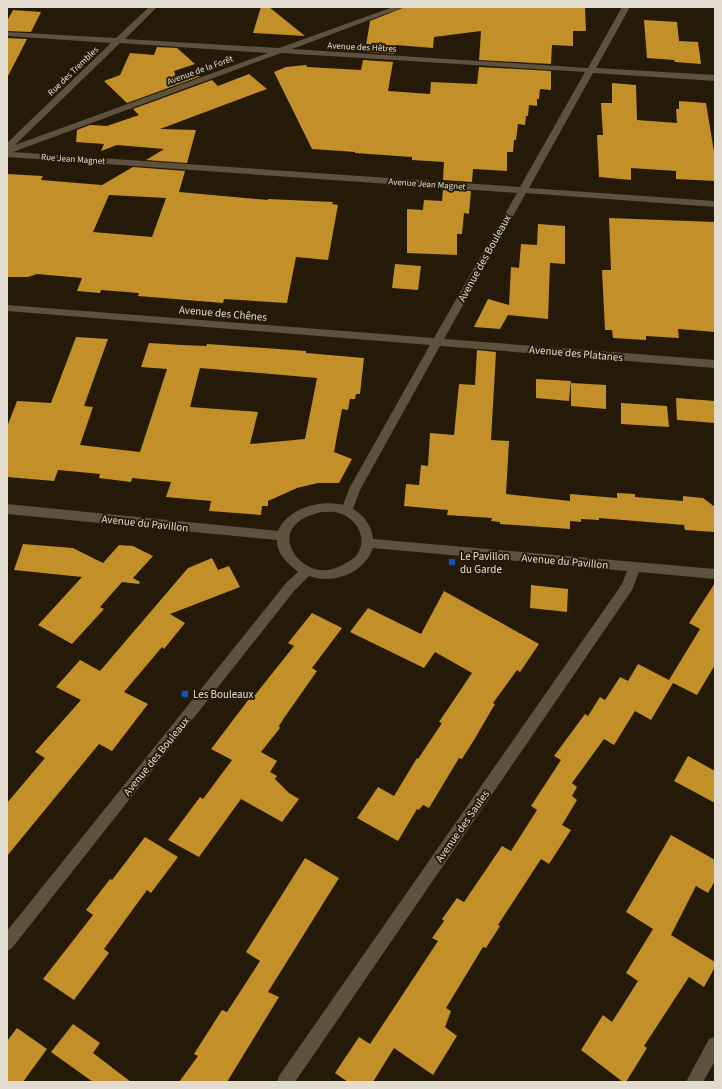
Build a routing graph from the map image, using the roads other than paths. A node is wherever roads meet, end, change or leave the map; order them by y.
1 (153, 7) edge
2 (400, 7) edge
3 (626, 7) edge
4 (7, 34) edge
5 (119, 41) junction
6 (277, 52) junction
7 (590, 70) junction
8 (715, 78) edge
9 (7, 148) edge
10 (7, 153) edge
11 (140, 164) joint
12 (522, 191) junction
13 (715, 204) edge
14 (7, 308) edge
15 (437, 342) junction
16 (715, 364) edge
17 (7, 509) edge
18 (346, 511) junction
19 (283, 536) junction
20 (368, 543) junction
21 (634, 567) junction
22 (307, 571) junction
23 (715, 574) edge
24 (7, 943) edge
25 (715, 1045) edge
26 (285, 1082) edge
27 (694, 1082) edge

1 - 5 street, Rue des Trembles
2 - 6 street, Avenue de la Forêt
3 - 7 street, Avenue des Bouleaux
4 - 5 street, Avenue des Hêtres
5 - 6 street, Avenue des Hêtres
5 - 9 street, Rue des Trembles
6 - 7 street, Avenue des Hêtres
6 - 10 street, Avenue de la Forêt
7 - 8 street, Avenue des Hêtres
7 - 12 street, Avenue des Bouleaux
10 - 11 street, Rue Jean Magnet
11 - 12 street, Avenue Jean Magnet
12 - 13 street, Avenue Jean Magnet
12 - 15 street, Avenue des Bouleaux
14 - 15 street, Avenue des Chênes
15 - 16 street, Avenue des Platanes
15 - 18 street, Avenue des Bouleaux
17 - 19 street, Avenue du Pavillon
18 - 19 street
18 - 20 street
19 - 22 street
20 - 21 street, Avenue du Pavillon
20 - 22 street
21 - 23 street, Avenue du Pavillon
21 - 26 street, Avenue des Saules
22 - 24 street, Avenue des Bouleaux
25 - 27 street

